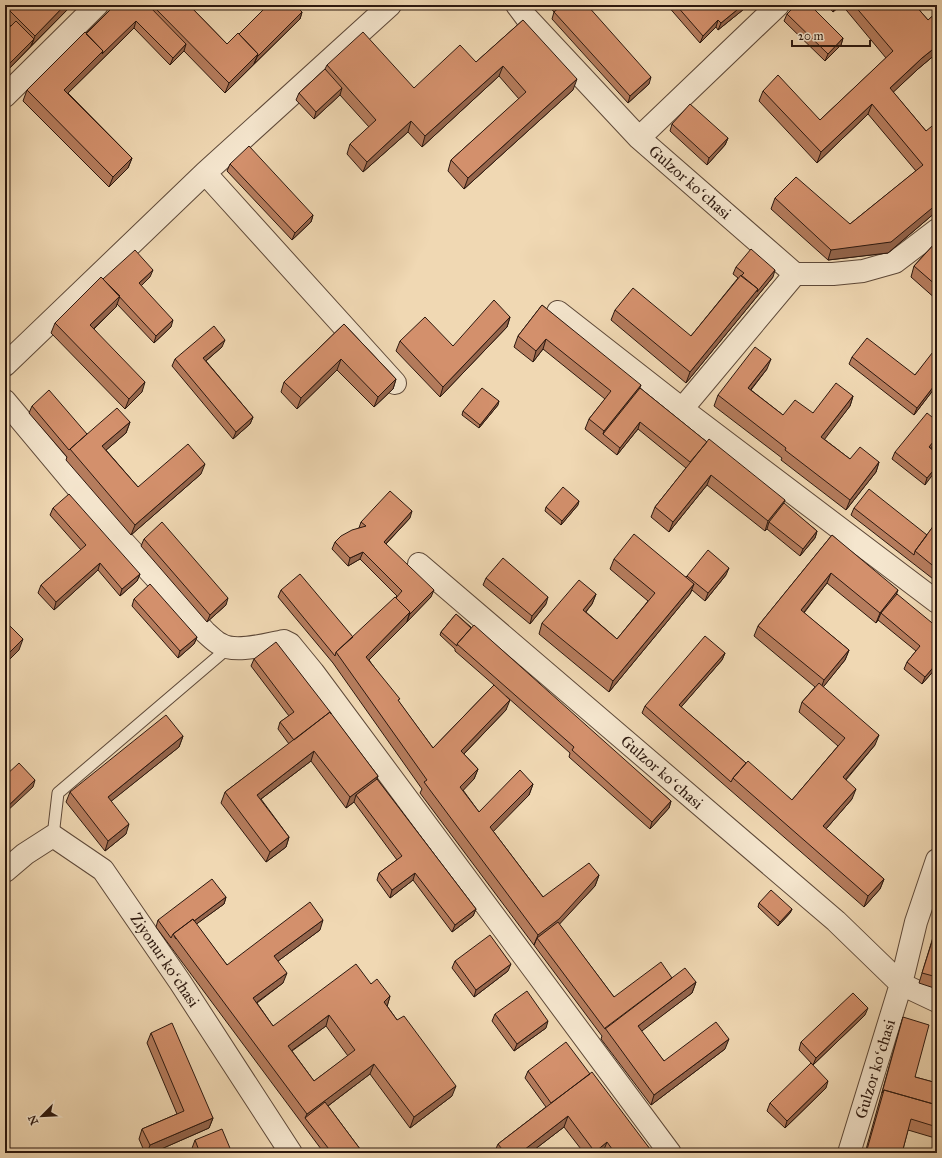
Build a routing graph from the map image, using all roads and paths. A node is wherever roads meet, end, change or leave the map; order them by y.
1 (97, 5) edge
2 (390, 5) edge
3 (517, 5) edge
4 (778, 5) edge
5 (5, 96) edge
6 (639, 138) junction
7 (205, 173) junction
8 (937, 230) edge
9 (795, 274) junction
10 (558, 312) dead end
11 (5, 365) edge
12 (395, 383) dead end
13 (5, 401) edge
14 (682, 409) junction
15 (419, 564) dead end
16 (937, 602) edge
17 (228, 648) junction
18 (53, 836) junction
19 (937, 860) edge
20 (5, 871) edge
21 (901, 984) junction
22 (937, 1001) edge
23 (291, 1153) edge
24 (670, 1153) edge
25 (848, 1153) edge

1 - 5 street
2 - 7 street
3 - 6 street
4 - 6 street, Gulzor koʻchasi
6 - 9 street, Gulzor koʻchasi
7 - 11 street
7 - 12 street
8 - 9 street
9 - 14 street
10 - 14 street
13 - 17 street
14 - 16 street
15 - 21 street, Gulzor koʻchasi
17 - 18 lane
17 - 24 street
18 - 20 street
18 - 23 street, Ziyonur koʻchasi
19 - 21 street, Gulzor koʻchasi
21 - 22 street, Gulzor koʻchasi
21 - 25 street, Gulzor koʻchasi

